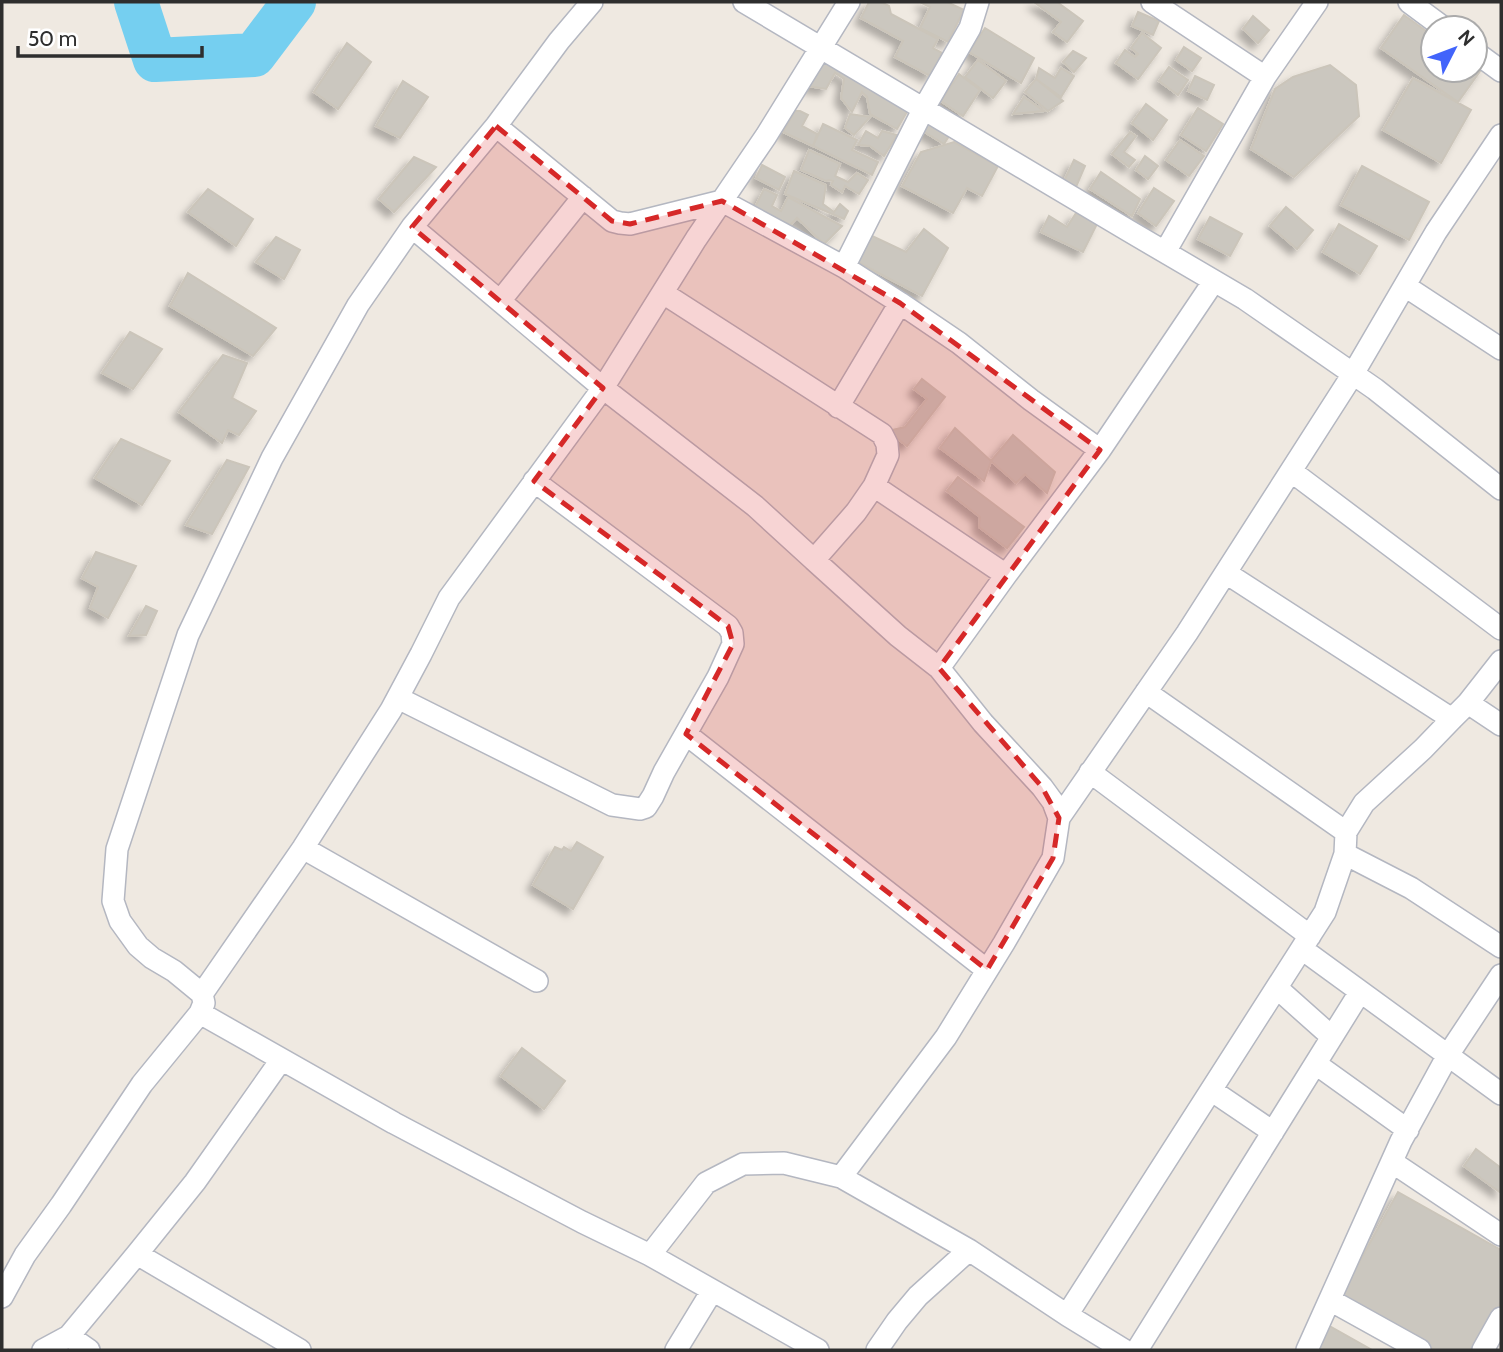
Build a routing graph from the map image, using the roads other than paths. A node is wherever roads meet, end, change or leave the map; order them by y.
1 (592, 2) edge
2 (744, 2) edge
3 (849, 2) edge
4 (1152, 2) edge
5 (1317, 2) edge
6 (1409, 2) edge
7 (974, 3) edge
8 (1425, 14) edge
9 (821, 47) junction
10 (1265, 77) junction
11 (924, 108) junction
12 (496, 125) junction
13 (1501, 135) edge
14 (583, 197) junction
15 (722, 201) junction
16 (412, 227) junction
17 (1165, 252) junction
18 (844, 267) junction
19 (1214, 281) junction
20 (1405, 286) junction
21 (663, 293) junction
22 (500, 301) junction
23 (900, 303) junction
24 (1501, 349) edge
25 (1353, 374) junction
26 (603, 388) junction
27 (838, 407) junction
28 (1100, 450) junction
29 (1291, 471) junction
30 (534, 481) junction
31 (874, 486) junction
32 (1501, 489) edge
33 (814, 560) junction
34 (1226, 573) junction
35 (1006, 575) junction
36 (1501, 629) edge
37 (1501, 661) edge
38 (939, 668) junction
39 (1146, 692) junction
40 (398, 698) junction
41 (1468, 703) junction
42 (1452, 719) junction
43 (1501, 725) edge
44 (686, 734) junction
45 (1090, 772) junction
46 (1059, 818) junction
47 (1346, 832) junction
48 (303, 848) junction
49 (1345, 854) junction
50 (1306, 942) junction
51 (1501, 947) edge
52 (987, 970) junction
53 (1501, 975) edge
54 (537, 981) dead end
55 (1277, 988) junction
56 (1360, 992) junction
57 (201, 1004) junction
58 (1332, 1037) junction
59 (1448, 1055) junction
60 (281, 1060) junction
61 (1316, 1064) junction
62 (1211, 1090) junction
63 (1501, 1094) edge
64 (1408, 1130) junction
65 (1273, 1132) junction
66 (1392, 1162) junction
67 (841, 1177) junction
68 (1501, 1235) edge
69 (969, 1250) junction
70 (137, 1254) junction
71 (650, 1255) junction
72 (712, 1291) junction
73 (2, 1297) edge
74 (1330, 1300) junction
75 (1067, 1315) junction
76 (1501, 1318) edge
77 (69, 1336) junction
78 (43, 1350) edge
79 (89, 1350) edge
80 (300, 1350) edge
81 (676, 1350) edge
82 (818, 1350) edge
83 (877, 1350) edge
84 (1124, 1350) edge
85 (1137, 1350) edge
86 (1307, 1350) edge
87 (1420, 1350) edge
88 (1483, 1350) edge

1 - 12 street
2 - 9 street
3 - 9 street
4 - 10 street
5 - 10 street
6 - 8 street
7 - 11 street
9 - 11 street
9 - 15 street
10 - 17 street
11 - 17 street
11 - 18 street
12 - 14 street
12 - 16 street
13 - 20 street
14 - 15 street
14 - 22 street
15 - 18 street
15 - 21 street
16 - 22 street
16 - 57 street
17 - 19 street
18 - 23 street
19 - 25 street
19 - 28 street
20 - 24 street
20 - 25 street
21 - 26 street
21 - 27 street
22 - 26 street
23 - 27 street
23 - 28 street
25 - 29 street
25 - 32 street
26 - 30 street
26 - 33 street
27 - 31 street
28 - 35 street
29 - 34 street
29 - 36 street
30 - 40 street
30 - 44 street
31 - 33 street
31 - 35 street
33 - 38 street
34 - 39 street
34 - 42 street
35 - 38 street
37 - 41 street
38 - 46 street
39 - 45 street
39 - 47 street
40 - 44 street
40 - 48 street
41 - 42 street
41 - 43 street
42 - 47 street
44 - 52 street
45 - 46 street
45 - 50 street
46 - 52 street
47 - 49 street
48 - 54 street
48 - 57 street
49 - 50 street
49 - 51 street
50 - 55 street
50 - 56 street
52 - 67 street
53 - 59 street
55 - 58 street
55 - 62 street
56 - 58 street
56 - 59 street
57 - 60 street
57 - 73 street
58 - 61 street
59 - 63 street
59 - 64 street
60 - 70 street
60 - 71 street
61 - 64 street
61 - 65 street
62 - 65 street
62 - 75 street
64 - 66 street
65 - 85 street
66 - 68 street
66 - 74 street
67 - 69 street
67 - 71 street
69 - 75 street
69 - 83 street
70 - 77 street
70 - 80 street
71 - 72 street
72 - 81 street
72 - 82 street
74 - 86 street
74 - 87 street
75 - 84 street
76 - 88 street
77 - 78 street
77 - 79 street

